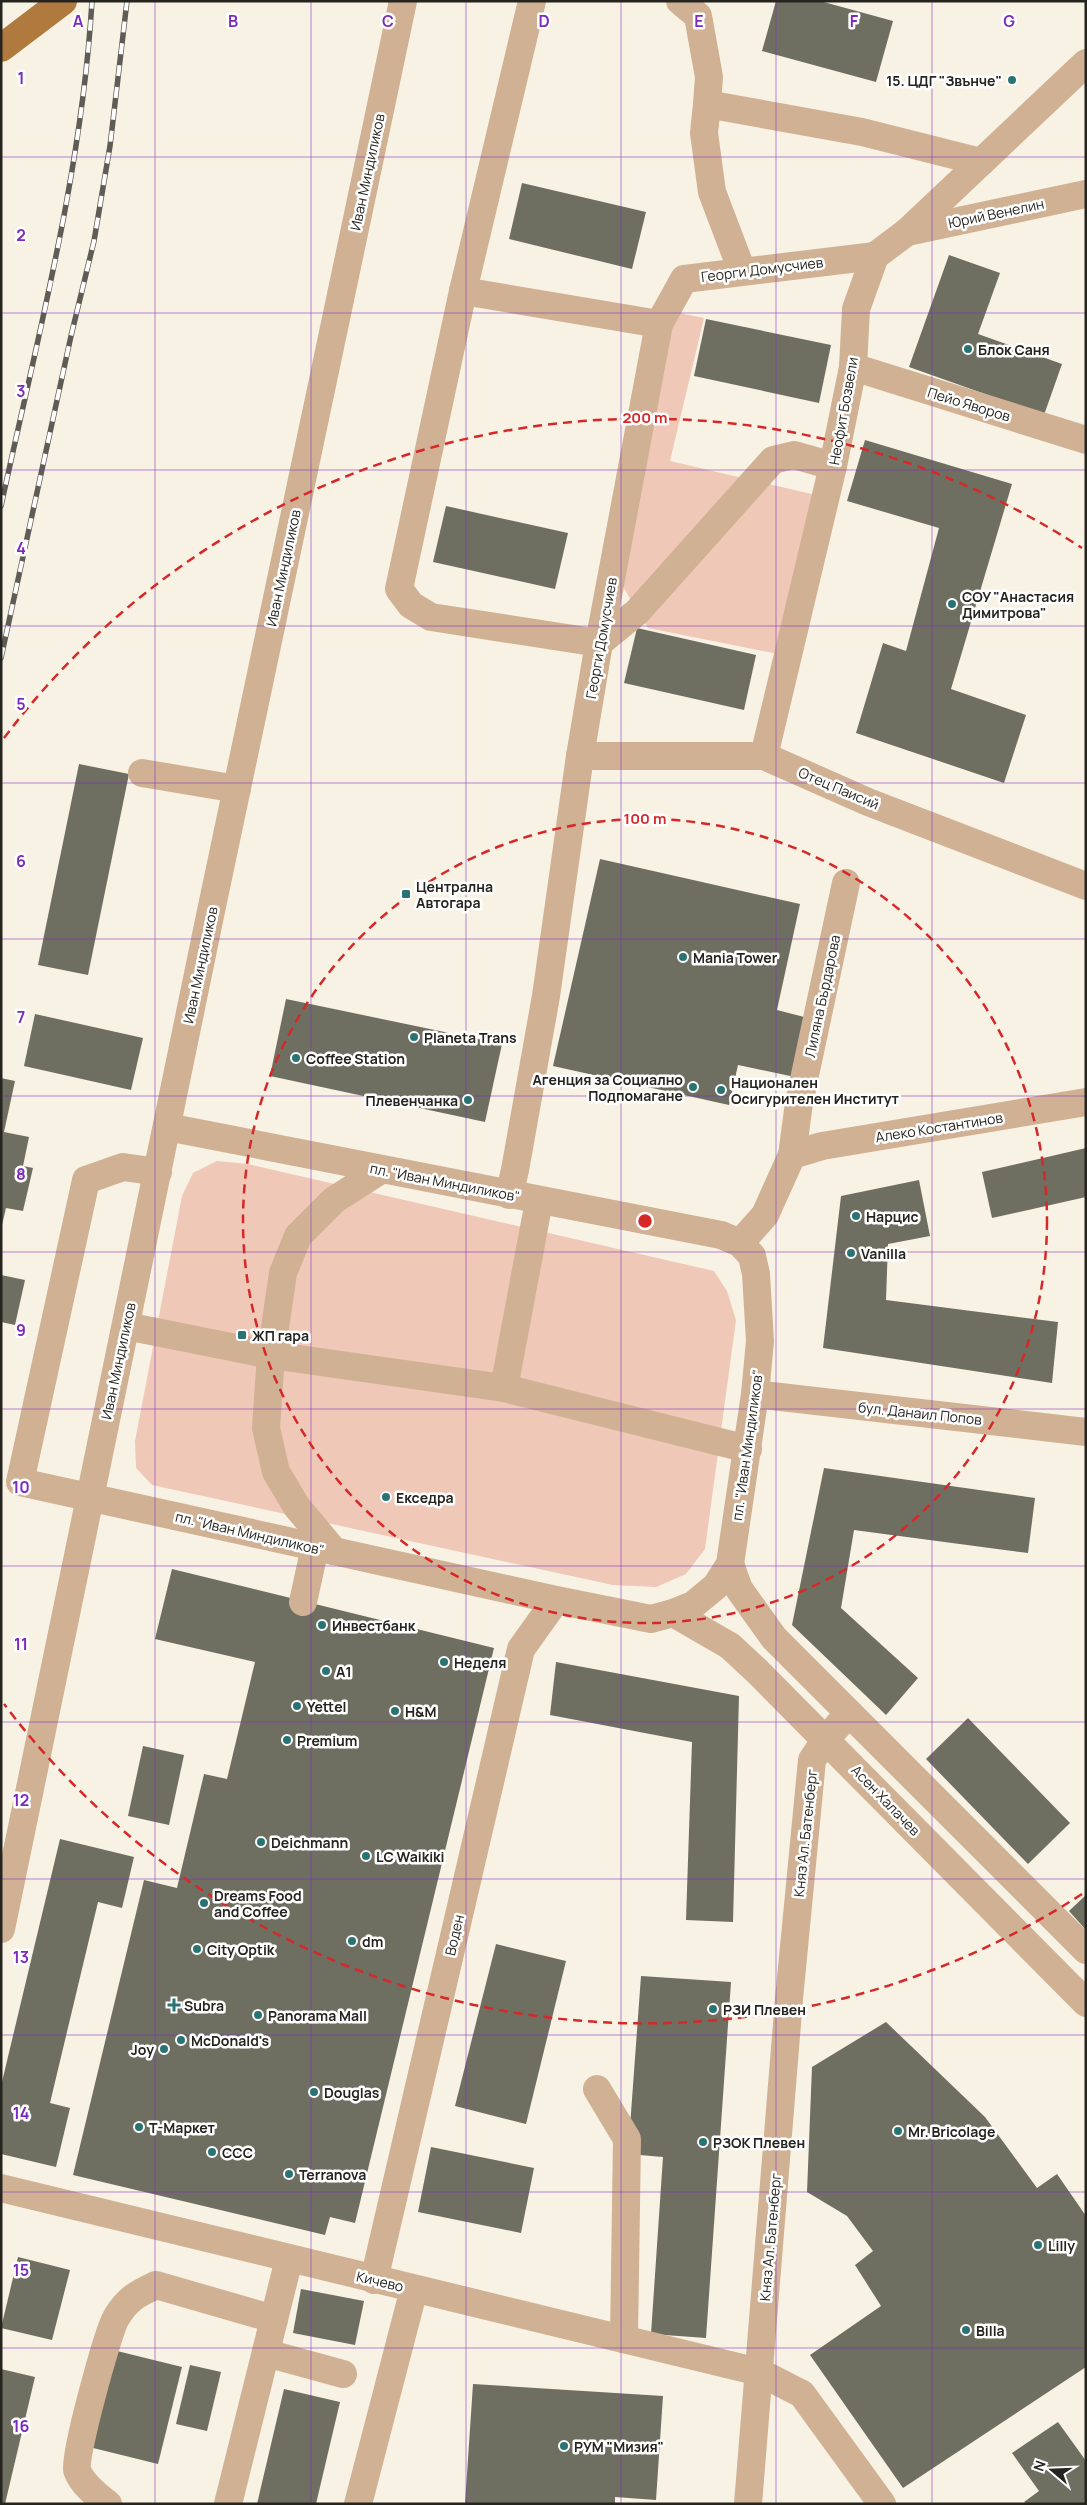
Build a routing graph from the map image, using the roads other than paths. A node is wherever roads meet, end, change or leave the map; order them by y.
1 (63, 1) edge
2 (403, 1) edge
3 (532, 1) edge
4 (680, 1) edge
5 (1, 48) edge
6 (1086, 63) edge
7 (707, 104) junction
8 (981, 162) junction
9 (1086, 194) edge
10 (907, 232) junction
11 (875, 256) junction
12 (742, 271) junction
13 (463, 292) junction
14 (660, 324) junction
15 (853, 367) junction
16 (1086, 440) edge
17 (833, 466) junction
18 (599, 643) junction
19 (580, 756) junction
20 (764, 756) junction
21 (142, 772) dead end
22 (237, 789) junction
23 (846, 883) dead end
24 (1086, 886) edge
25 (1086, 1102) edge
26 (167, 1127) junction
27 (792, 1155) junction
28 (382, 1170) junction
29 (158, 1172) junction
30 (509, 1195) junction
31 (539, 1201) junction
32 (740, 1242) junction
33 (126, 1326) junction
34 (271, 1355) junction
35 (504, 1388) junction
36 (755, 1394) junction
37 (1086, 1432) edge
38 (748, 1449) junction
39 (90, 1497) junction
40 (325, 1549) junction
41 (730, 1564) junction
42 (556, 1600) junction
43 (302, 1602) dead end
44 (674, 1613) junction
45 (848, 1713) junction
46 (826, 1739) junction
47 (28, 1800) junction
48 (1, 1817) edge
49 (1, 1929) edge
50 (1086, 1950) edge
51 (1086, 2003) edge
52 (597, 2089) dead end
53 (1, 2188) edge
54 (290, 2259) junction
55 (374, 2280) junction
56 (414, 2289) junction
57 (274, 2319) junction
58 (624, 2339) junction
59 (266, 2353) junction
60 (759, 2372) junction
61 (342, 2374) dead end
62 (108, 2504) edge
63 (228, 2504) edge
64 (358, 2504) edge
65 (748, 2504) edge
66 (882, 2504) edge

1 - 5 main road
2 - 22 street, Иван Миндиликов
3 - 13 street
4 - 7 street
6 - 8 street
7 - 8 street
7 - 12 street
8 - 10 street
9 - 10 street, Юрий Венелин
10 - 11 street
11 - 12 street, Георги Домусчиев
11 - 15 street, Неофит Бозвели
12 - 14 street, Георги Домусчиев
13 - 14 street
13 - 18 street
14 - 18 street, Георги Домусчиев
15 - 16 street, Пейо Яворов
15 - 17 street, Неофит Бозвели
17 - 18 street
17 - 20 street, Неофит Бозвели
18 - 19 street, Георги Домусчиев
19 - 20 street, Отец Паисий
19 - 30 street, Георги Домусчиев
20 - 24 street, Отец Паисий
21 - 22 street
22 - 26 street, Иван Миндиликов
23 - 27 street, Лиляна Бърдарова
25 - 27 street, Алеко Костантинов
26 - 28 street, пл. "Иван Миндиликов"
26 - 29 street, Иван Миндиликов
27 - 32 street, Лиляна Бърдарова
28 - 30 street, пл. "Иван Миндиликов"
28 - 34 street
29 - 33 street, Иван Миндиликов
29 - 39 street, пл. "Иван Миндиликов"
30 - 31 street, пл. "Иван Миндиликов"
31 - 32 street, пл. "Иван Миндиликов"
31 - 35 street
32 - 36 street, пл. "Иван Миндиликов"
33 - 34 street
33 - 39 street, Иван Миндиликов
34 - 35 street
34 - 40 street
35 - 38 street
36 - 37 street, бул. Данаил Попов
36 - 38 street, пл. "Иван Миндиликов"
38 - 41 street, пл. "Иван Миндиликов"
39 - 40 street, пл. "Иван Миндиликов"
39 - 47 street, Иван Миндиликов
40 - 42 street, пл. "Иван Миндиликов"
40 - 43 street
41 - 44 street, пл. "Иван Миндиликов"
41 - 45 street
42 - 44 street, пл. "Иван Миндиликов"
42 - 55 street, Воден
44 - 46 street, Асен Халачев
45 - 46 street, Княз Ал. Батенберг
45 - 50 street
46 - 51 street, Асен Халачев
46 - 60 street, Княз Ал. Батенберг
47 - 48 street
47 - 49 street, Иван Миндиликов
52 - 58 street
53 - 54 street, Кичево
54 - 55 street, Кичево
54 - 57 street
55 - 56 street, Кичево
56 - 58 street, Кичево
56 - 64 street
57 - 59 street
57 - 62 street
58 - 60 street, Кичево
59 - 61 street
59 - 63 street
60 - 65 street, Княз Ал. Батенберг
60 - 66 street, Кичево

